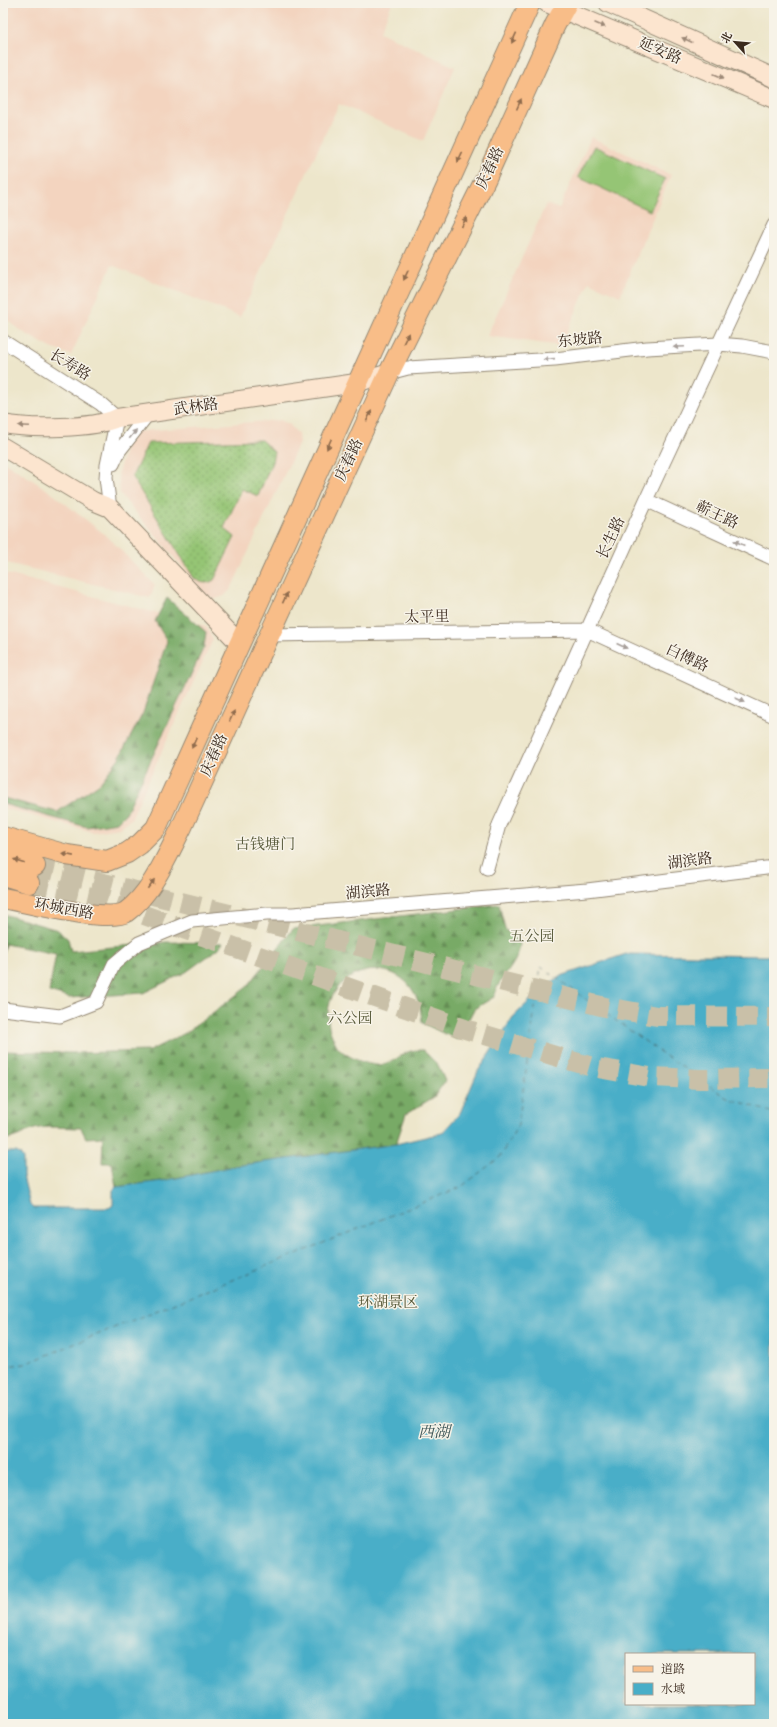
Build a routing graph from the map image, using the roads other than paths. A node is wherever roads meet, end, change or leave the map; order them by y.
1 (530, 3) edge
2 (608, 3) edge
3 (559, 5) edge
4 (774, 78) edge
5 (774, 99) edge
6 (774, 225) edge
7 (3, 341) edge
8 (718, 344) junction
9 (774, 352) edge
10 (389, 373) junction
11 (356, 383) junction
12 (148, 414) junction
13 (118, 418) junction
14 (3, 424) edge
15 (3, 447) edge
16 (106, 478) junction
17 (646, 500) junction
18 (110, 508) junction
19 (774, 559) edge
20 (587, 630) junction
21 (268, 635) junction
22 (239, 643) junction
23 (774, 716) edge
24 (3, 837) edge
25 (3, 856) edge
26 (774, 867) edge
27 (486, 868) dead end
28 (3, 875) edge
29 (3, 898) edge
30 (125, 913) joint
31 (3, 1008) edge

1 -> 11 main road, 庆春路
4 -> 2 street, 延安路
3 -> 5 street, 延安路
10 -> 3 main road, 庆春路
6 - 8 street, 长生路
7 - 13 street, 长寿路
8 - 9 street, 东坡路
8 -> 10 street, 东坡路
8 - 17 street, 长生路
10 - 11 street, 武林路
21 -> 10 main road, 庆春路
11 - 12 street, 武林路
11 -> 22 main road, 庆春路
12 - 13 street, 武林路
16 -> 12 street
13 -> 14 street, 武林路
13 - 16 street
15 - 18 street
16 - 18 street
19 -> 17 street, 蕲王路
17 - 20 street, 长生路
18 - 22 street
20 - 21 street, 太平里
20 -> 23 street, 白傅路
20 - 27 street, 长生路
30 -> 21 main road, 庆春路
22 -> 24 main road, 庆春路
28 -> 25 main road, 环城西路
26 - 31 street, 湖滨路
29 - 30 main road, 环城西路

